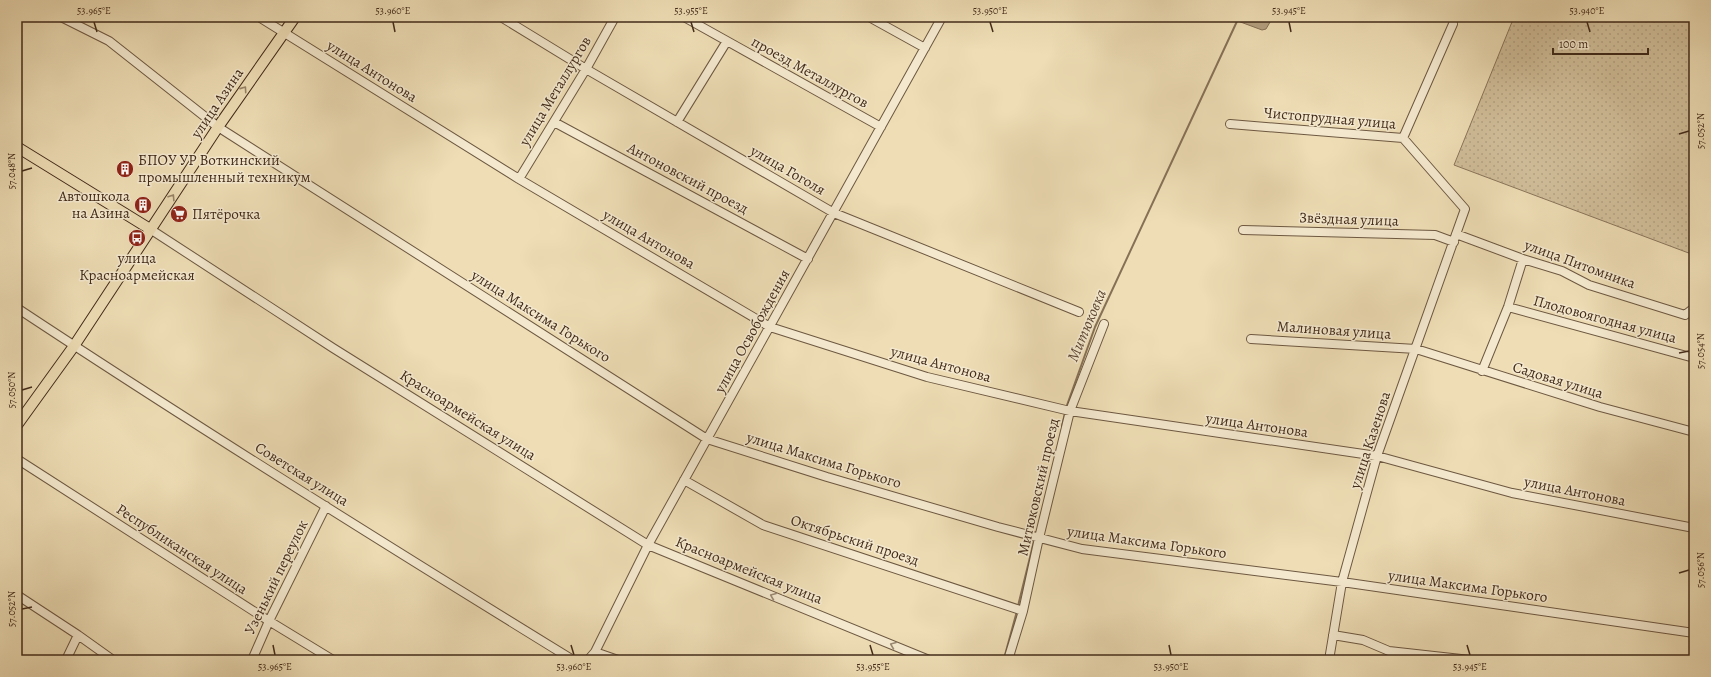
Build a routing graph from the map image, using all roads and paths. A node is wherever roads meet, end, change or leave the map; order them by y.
1 (61, 17) edge
2 (259, 17) edge
3 (295, 17) edge
4 (501, 17) edge
5 (615, 17) edge
6 (684, 17) edge
7 (871, 17) edge
8 (942, 17) edge
9 (1453, 24) dead end
10 (283, 32) junction
11 (727, 41) junction
12 (925, 48) junction
13 (586, 69) junction
14 (554, 122) junction
15 (677, 122) junction
16 (1230, 124) dead end
17 (218, 127) junction
18 (881, 127) junction
19 (1403, 138) junction
20 (17, 146) edge
21 (519, 179) junction
22 (834, 213) junction
23 (150, 229) junction
24 (1243, 230) dead end
25 (1455, 238) junction
26 (808, 259) junction
27 (1523, 259) junction
28 (1508, 307) junction
29 (17, 308) edge
30 (1694, 308) edge
31 (1079, 312) dead end
32 (1104, 324) dead end
33 (770, 327) junction
34 (1251, 339) dead end
35 (74, 346) junction
36 (1416, 349) junction
37 (1694, 358) edge
38 (1482, 371) junction
39 (1067, 410) junction
40 (17, 425) edge
41 (1694, 432) edge
42 (707, 439) junction
43 (1377, 456) junction
44 (17, 459) edge
45 (684, 480) junction
46 (326, 506) junction
47 (1694, 528) edge
48 (1036, 537) junction
49 (648, 546) junction
50 (1342, 582) junction
51 (17, 595) edge
52 (1024, 611) junction
53 (269, 621) junction
54 (1694, 633) edge
55 (78, 635) junction
56 (1333, 635) junction
57 (595, 652) junction
58 (66, 660) edge
59 (112, 660) edge
60 (252, 660) edge
61 (334, 660) edge
62 (573, 660) edge
63 (588, 660) edge
64 (618, 660) edge
65 (929, 660) edge
66 (1008, 660) edge
67 (1329, 660) edge
68 (1470, 660) edge

1 - 17 street, улица Максима Горького
2 - 10 street, улица Антонова
3 - 10 main road, улица Азина
4 - 13 street, улица Гоголя
5 - 13 street, улица Металлургов
6 - 11 street, проезд Металлургов
7 - 12 street
8 - 12 street, улица Освобождения
9 - 19 street
17 -> 10 main road, улица Азина
10 - 21 street, улица Антонова
11 - 15 street
11 - 18 street, проезд Металлургов
12 - 18 street, улица Освобождения
13 - 14 street, улица Металлургов
13 - 15 street, улица Гоголя
14 - 21 street, улица Металлургов
14 - 26 street, Антоновский проезд
15 - 22 street, улица Гоголя
16 - 19 street, Чистопрудная улица
23 -> 17 main road, улица Азина
17 - 42 street, улица Максима Горького
18 - 22 street, улица Освобождения
19 - 25 street, Чистопрудная улица
20 - 23 main road, Красноармейская улица
21 - 33 street, улица Антонова
22 - 26 street, улица Освобождения
22 - 31 street, улица Гоголя
23 - 35 main road, улица Азина
23 - 49 street, Красноармейская улица
24 - 25 street, Звёздная улица
25 - 27 street, улица Питомника
25 - 36 street, улица Казенова
26 - 33 street, улица Освобождения
27 - 28 street
27 - 30 street, улица Питомника
28 - 37 street, Плодовоягодная улица
28 - 38 street
29 - 35 street, Советская улица
32 - 39 street, Митюковский проезд
33 - 39 street, улица Антонова
33 - 42 street, улица Освобождения
34 - 36 street, Малиновая улица
35 - 40 main road, улица Азина
35 - 46 street, Советская улица
36 - 38 street, Садовая улица
36 - 43 street, улица Казенова
38 - 41 street, Садовая улица
39 - 43 street, улица Антонова
39 - 48 street, Митюковский проезд
42 - 45 street, улица Освобождения
42 - 48 street, улица Максима Горького
43 - 47 street, улица Антонова
43 - 50 street, улица Казенова
44 - 53 street, Республиканская улица
45 - 49 street, улица Освобождения
45 - 52 street, Октябрьский проезд
46 - 53 street, Узенький переулок
46 - 62 street, Советская улица
48 - 50 street, улица Максима Горького
48 - 52 street, Митюковский проезд
49 - 57 street, улица Освобождения
65 -> 49 street, Красноармейская улица
50 - 54 street, улица Максима Горького
50 - 56 street, улица Казенова
51 - 55 street
52 - 66 street, Митюковский проезд
53 - 60 street, Узенький переулок
53 - 61 street, Республиканская улица
55 - 58 street
55 - 59 street
56 - 67 street, улица Казенова
56 - 68 street
57 - 63 street, улица Освобождения
57 - 64 street

